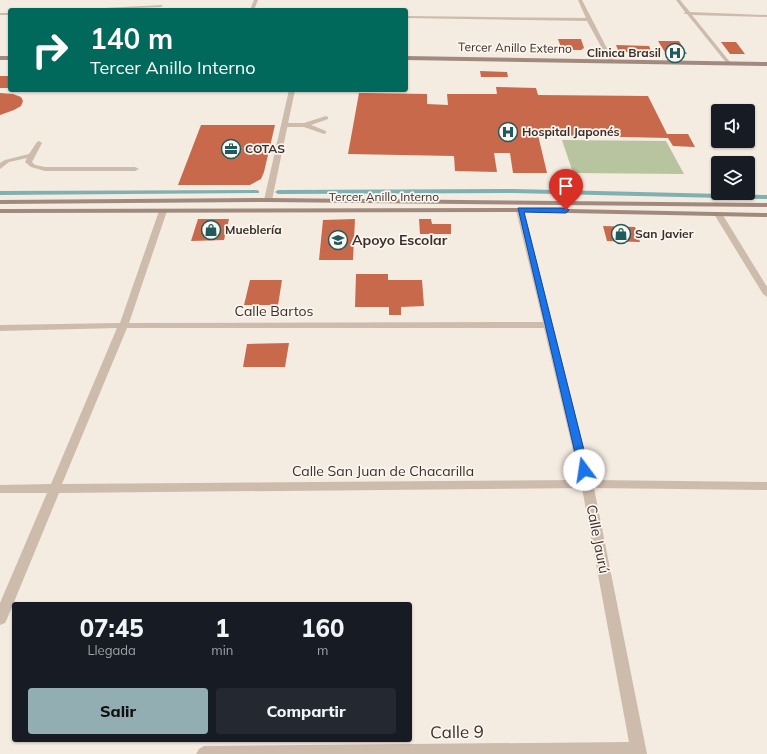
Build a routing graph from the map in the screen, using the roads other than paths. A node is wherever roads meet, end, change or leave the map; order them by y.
1 (165, 0) edge
2 (580, 0) edge
3 (678, 0) edge
4 (160, 8) edge
5 (686, 13) junction
6 (767, 16) edge
7 (408, 17) edge
8 (589, 20) junction
9 (408, 58) edge
10 (612, 61) junction
11 (728, 63) junction
12 (767, 64) edge
13 (292, 92) edge
14 (326, 118) dead end
15 (284, 125) junction
16 (305, 125) junction
17 (324, 132) dead end
18 (39, 143) dead end
19 (32, 155) junction
20 (0, 167) edge
21 (135, 169) dead end
22 (268, 200) junction
23 (465, 201) junction
24 (0, 202) edge
25 (767, 205) edge
26 (501, 210) junction
27 (520, 210) junction
28 (0, 211) edge
29 (75, 211) junction
30 (163, 211) junction
31 (767, 211) edge
32 (718, 214) junction
33 (767, 215) edge
34 (767, 294) edge
35 (548, 325) junction
36 (122, 326) junction
37 (0, 328) edge
38 (587, 484) junction
39 (767, 486) edge
40 (53, 488) junction
41 (0, 489) edge
42 (0, 619) edge
43 (638, 751) edge
44 (204, 754) edge

1 - 4 street
2 - 8 street
3 - 5 street
5 - 6 street
5 - 11 street
7 - 8 street
8 - 10 street
9 - 10 main road, Tercer Anillo Externo
10 - 11 main road, Tercer Anillo Externo
11 - 12 main road, Tercer Anillo Externo
13 - 15 street
14 - 16 street
15 - 16 street
15 - 22 street
16 - 17 street
18 - 19 street
19 - 20 street
19 - 21 street
22 - 23 main road, Tercer Anillo Interno
22 - 24 main road, Tercer Anillo Interno
22 - 26 main road
22 - 29 main road
23 - 25 main road, Tercer Anillo Interno
23 - 32 main road
26 - 27 main road, Tercer Anillo Interno
26 - 30 main road, Tercer Anillo Interno
27 - 32 main road, Tercer Anillo Interno
27 - 35 street, Calle Jaurú
28 - 29 main road, Tercer Anillo Interno
29 - 30 main road, Tercer Anillo Interno
30 - 36 street
31 - 32 main road
32 - 33 main road, Tercer Anillo Interno
32 - 34 street
35 - 36 street, Calle Bartos
35 - 38 street, Calle Jaurú
36 - 37 street, Calle Bartos
36 - 40 street
38 - 39 street, Calle San Juan de Chacarilla
38 - 40 street, Calle San Juan de Chacarilla
38 - 43 street, Calle Jaurú
40 - 41 street, Calle San Juan de Chacarilla
40 - 42 street
43 - 44 street, Calle 9

